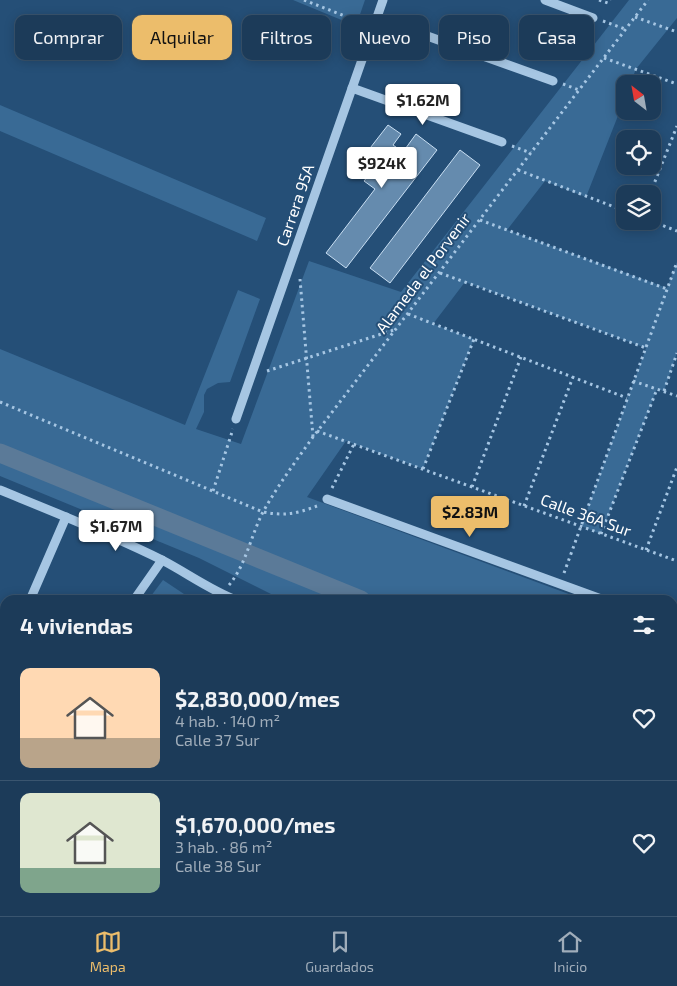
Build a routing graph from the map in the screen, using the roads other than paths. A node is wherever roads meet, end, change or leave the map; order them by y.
1 (383, 0) edge
2 (545, 0) edge
3 (378, 15) edge
4 (585, 15) edge
5 (429, 37) edge
6 (362, 60) edge
7 (553, 81) dead end
8 (352, 88) junction
9 (502, 142) road end
10 (236, 419) road end
11 (0, 490) edge
12 (327, 499) road end
13 (66, 517) junction
14 (162, 560) junction
15 (32, 595) edge
16 (138, 595) edge
17 (224, 595) edge
18 (590, 595) edge

1 - 3 street, Carrera 95A
2 - 4 street
5 - 7 street
6 - 8 street, Carrera 95A
8 - 9 street
8 - 10 street, Carrera 95A
11 - 13 street
12 - 18 street
13 - 14 street
13 - 15 street
14 - 16 street
14 - 17 street

